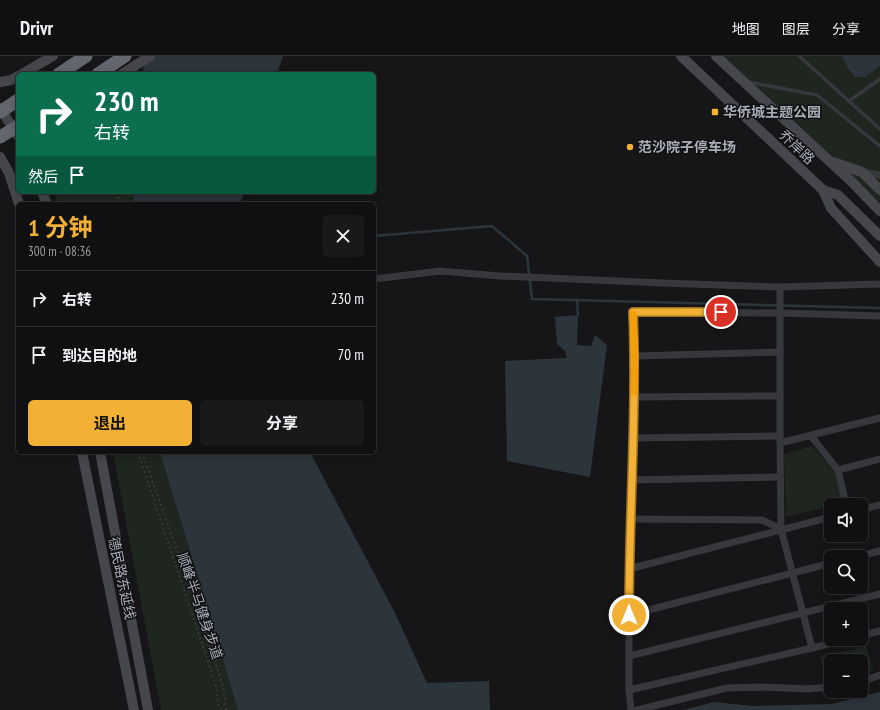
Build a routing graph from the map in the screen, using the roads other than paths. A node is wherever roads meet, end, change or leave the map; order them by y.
1 (53, 56) edge
2 (86, 56) edge
3 (125, 56) edge
4 (150, 56) edge
5 (681, 56) edge
6 (716, 56) edge
7 (799, 56) edge
8 (25, 72) edge
9 (62, 72) edge
10 (101, 72) edge
11 (125, 72) edge
12 (16, 77) edge
13 (880, 79) edge
14 (742, 81) junction
15 (0, 82) edge
16 (16, 101) edge
17 (849, 101) junction
18 (0, 108) edge
19 (0, 112) edge
20 (16, 127) edge
21 (880, 129) edge
22 (16, 133) edge
23 (0, 137) edge
24 (880, 146) edge
25 (0, 156) edge
26 (829, 161) junction
27 (862, 172) junction
28 (880, 175) edge
29 (823, 190) junction
30 (880, 190) edge
31 (18, 202) edge
32 (880, 211) edge
33 (880, 236) edge
34 (880, 262) edge
35 (376, 279) edge
36 (880, 284) edge
37 (781, 290) junction
38 (780, 313) junction
39 (880, 316) edge
40 (780, 352) junction
41 (635, 356) junction
42 (780, 396) junction
43 (634, 397) junction
44 (880, 418) edge
45 (811, 436) junction
46 (632, 438) junction
47 (780, 440) junction
48 (82, 454) edge
49 (100, 454) edge
50 (880, 459) edge
51 (838, 470) junction
52 (780, 477) junction
53 (632, 480) junction
54 (844, 498) edge
55 (880, 505) edge
56 (868, 508) edge
57 (630, 519) junction
58 (824, 519) edge
59 (781, 529) junction
60 (880, 551) edge
61 (868, 554) edge
62 (824, 566) edge
63 (629, 569) junction
64 (793, 573) junction
65 (880, 594) edge
66 (803, 613) junction
67 (629, 615) junction
68 (880, 631) edge
69 (868, 634) edge
70 (824, 645) edge
71 (812, 648) junction
72 (629, 656) junction
73 (880, 675) edge
74 (868, 679) edge
75 (824, 688) edge
76 (630, 690) junction
77 (134, 710) edge
78 (148, 710) edge
79 (631, 710) edge
80 (637, 710) edge

1 - 8 street
2 - 9 highway
3 - 10 highway
4 - 11 street
5 - 29 street, 乔岸路
6 - 14 street, 乔岸路
7 - 17 lane
12 - 15 street
13 - 17 lane
14 - 24 lane
14 - 26 street, 乔岸路
16 - 19 highway
17 - 21 lane
18 - 22 street
20 - 23 highway
25 - 31 street
26 - 27 street
26 - 32 street, 乔岸路
27 - 28 street
27 - 30 street
29 - 33 street, 乔岸路
29 - 34 street
35 - 37 street
36 - 37 street
37 - 38 street
38 - 39 street
38 - 40 street
38 - 41 street
40 - 41 street
40 - 42 street
41 - 43 street
42 - 43 street
42 - 47 street
43 - 46 street
44 - 45 street
45 - 47 street
45 - 51 street
46 - 47 street
46 - 53 street
47 - 52 street
48 - 77 street, 德民路东延线
49 - 78 street, 德民路东延线
50 - 51 street
51 - 54 street
52 - 53 street
52 - 59 street
53 - 57 street
55 - 56 street
57 - 59 street
57 - 63 street
58 - 59 street
59 - 63 street
59 - 64 street
60 - 61 street
62 - 64 street
63 - 67 street
64 - 66 street
64 - 67 street
65 - 66 street
66 - 71 street
66 - 72 street
67 - 72 street
68 - 69 street
70 - 71 street
71 - 76 street
72 - 76 street
73 - 74 street
75 - 80 street
76 - 79 street

